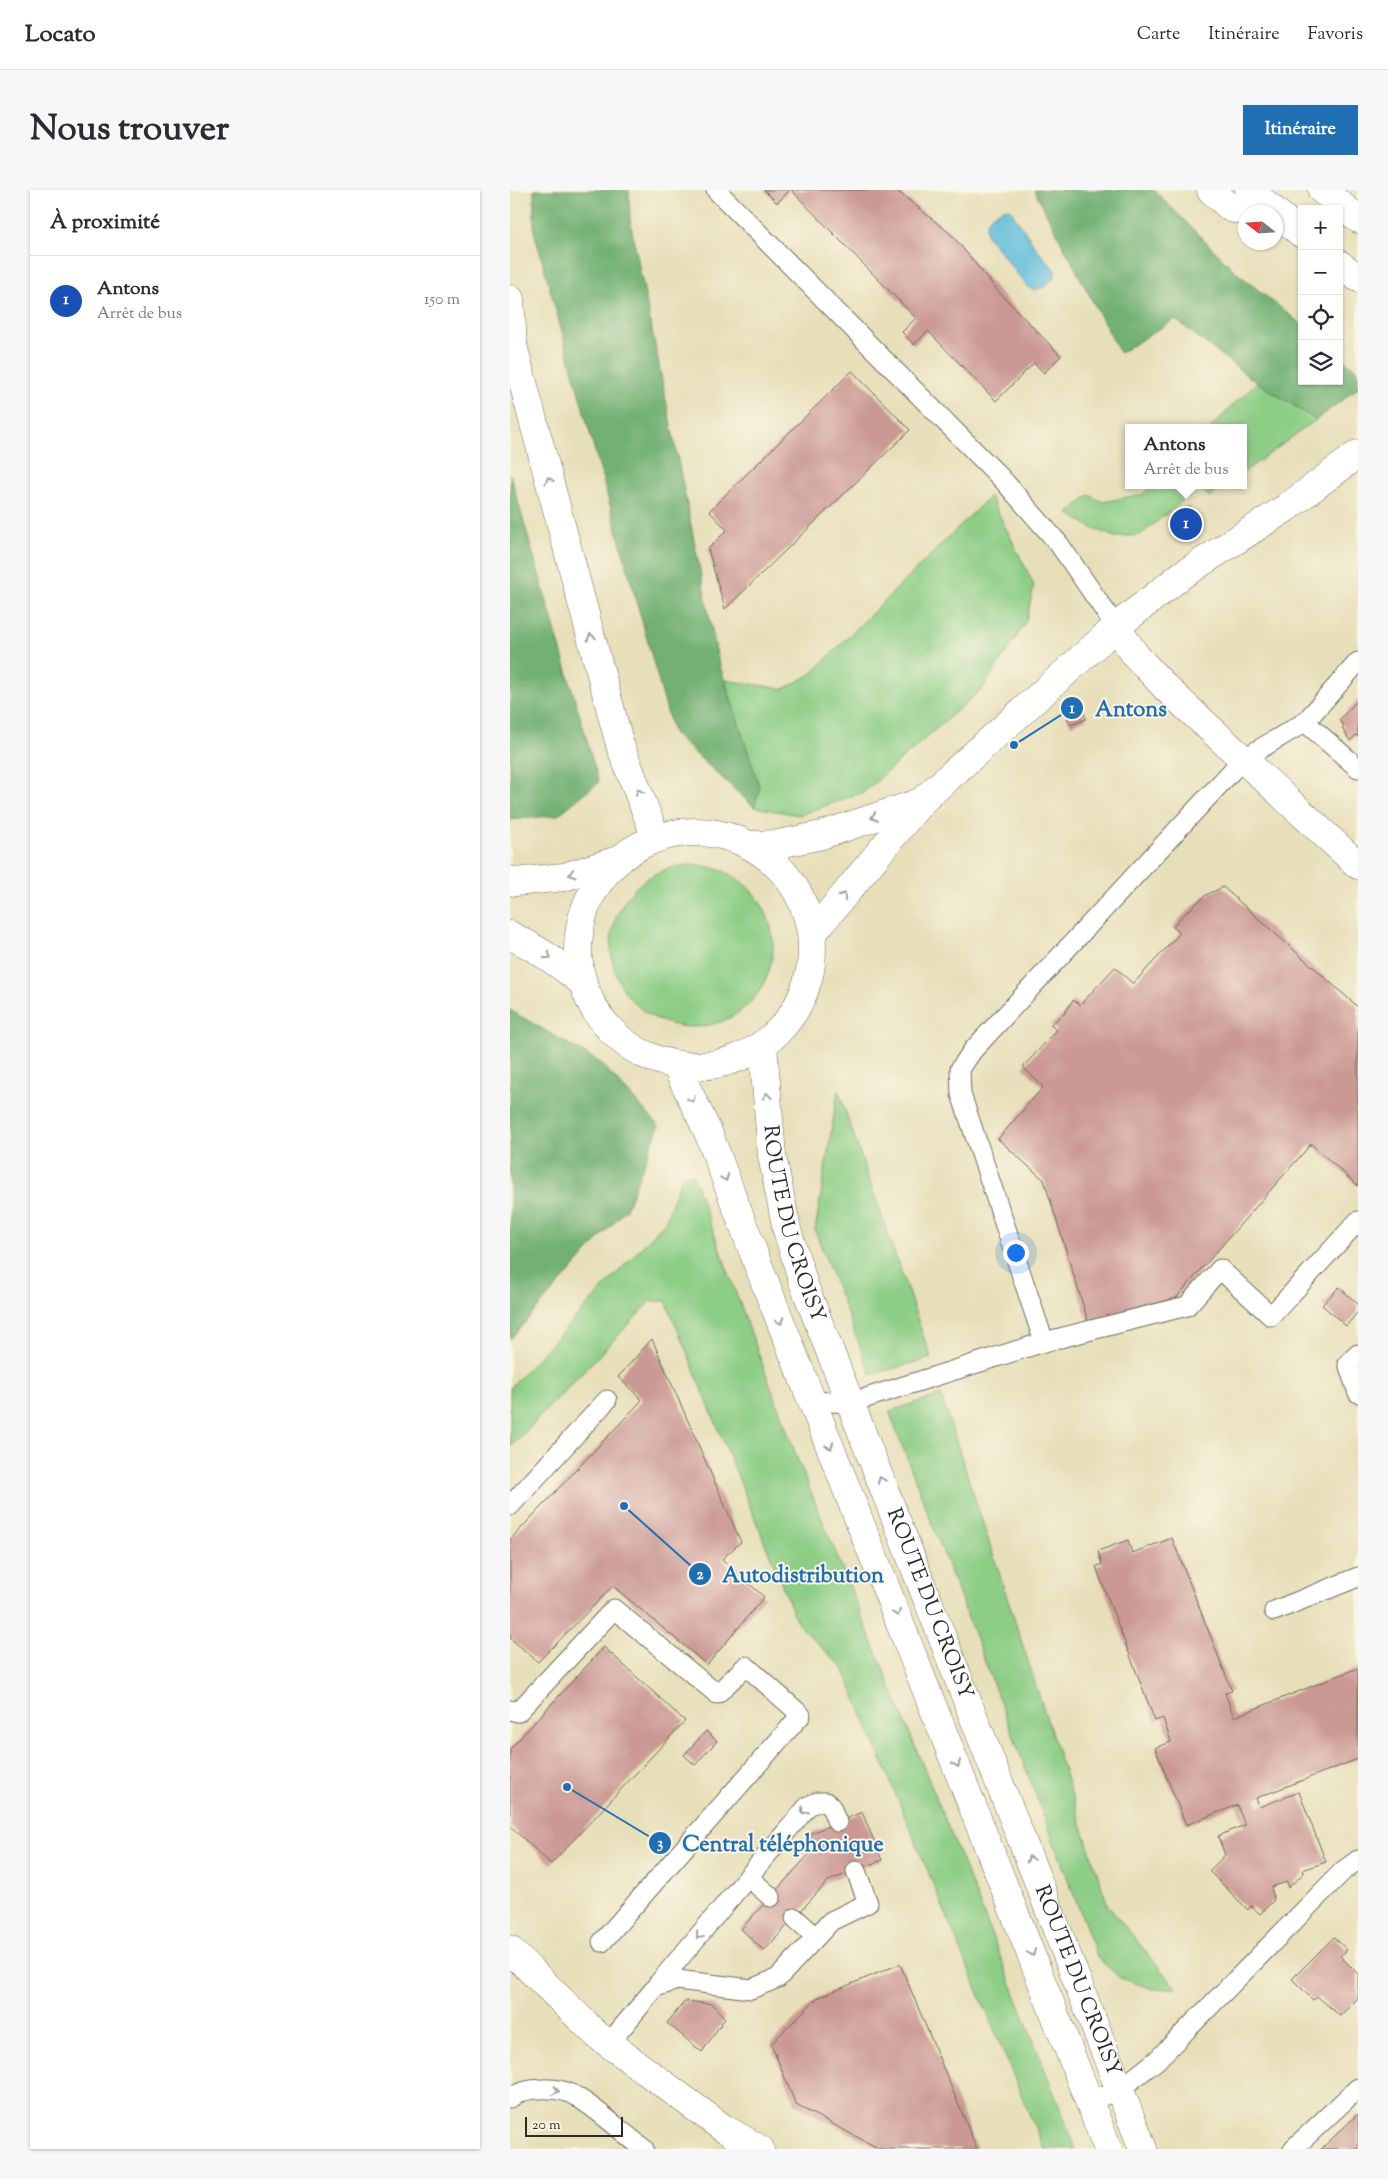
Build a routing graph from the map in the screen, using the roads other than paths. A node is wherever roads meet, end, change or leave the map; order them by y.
1 (716, 190) edge
2 (1211, 190) edge
3 (1249, 190) edge
4 (1322, 190) edge
5 (1238, 209) edge
6 (1358, 219) edge
7 (1288, 225) edge
8 (1343, 267) edge
9 (1358, 278) edge
10 (510, 299) edge
11 (512, 339) edge
12 (1358, 454) edge
13 (1116, 627) junction
14 (1358, 662) edge
15 (1305, 722) junction
16 (1243, 759) junction
17 (1358, 768) edge
18 (921, 802) junction
19 (656, 838) junction
20 (749, 844) junction
21 (618, 860) junction
22 (1358, 865) edge
23 (510, 880) edge
24 (812, 934) junction
25 (510, 935) edge
26 (583, 983) junction
27 (763, 1046) junction
28 (676, 1066) junction
29 (1358, 1221) edge
30 (1044, 1342) junction
31 (1358, 1354) edge
32 (1358, 1393) edge
33 (607, 1400) dead end
34 (812, 1401) junction
35 (850, 1403) junction
36 (510, 1506) edge
37 (1358, 1577) edge
38 (1274, 1611) dead end
39 (510, 1710) edge
40 (837, 1822) dead end
41 (1358, 1860) edge
42 (856, 1871) dead end
43 (748, 1877) junction
44 (771, 1896) dead end
45 (795, 1918) dead end
46 (816, 1937) junction
47 (602, 1942) dead end
48 (510, 1950) edge
49 (656, 1987) junction
50 (609, 2043) junction
51 (1358, 2088) edge
52 (1120, 2090) junction
53 (510, 2098) edge
54 (1089, 2101) junction
55 (644, 2149) edge
56 (760, 2149) edge
57 (1108, 2149) edge
58 (1143, 2149) edge
59 (1293, 2149) edge

1 - 13 lane
2 - 5 main road
3 - 7 main road
4 - 6 main road
8 - 9 main road
10 - 11 main road
19 -> 11 main road
12 - 13 main road
13 - 16 main road
13 - 18 main road
14 - 15 lane
15 - 16 lane
15 - 17 lane
16 - 22 main road
16 - 30 lane
18 -> 20 main road
24 -> 18 main road
19 - 20 main road
19 - 21 main road
20 - 24 main road
21 -> 23 main road
21 - 26 main road
24 - 27 main road
25 -> 26 main road
26 - 28 main road
27 - 28 main road
35 -> 27 main road, ROUTE DU CROISY
28 -> 34 main road, ROUTE DU CROISY
29 - 30 lane
30 - 35 lane
31 - 32 lane
33 - 36 lane
34 - 35 lane
34 -> 54 main road, ROUTE DU CROISY
52 -> 35 main road, ROUTE DU CROISY
37 - 38 lane
39 - 47 lane
40 -> 43 lane
41 - 52 lane
42 - 46 lane
43 - 44 lane
43 -> 49 lane
45 - 46 lane
46 - 49 lane
48 - 50 main road
49 - 50 lane
50 - 56 main road
51 - 59 lane
52 - 54 lane
52 - 58 main road, ROUTE DU CROISY
53 -> 55 lane
54 - 57 main road, ROUTE DU CROISY

